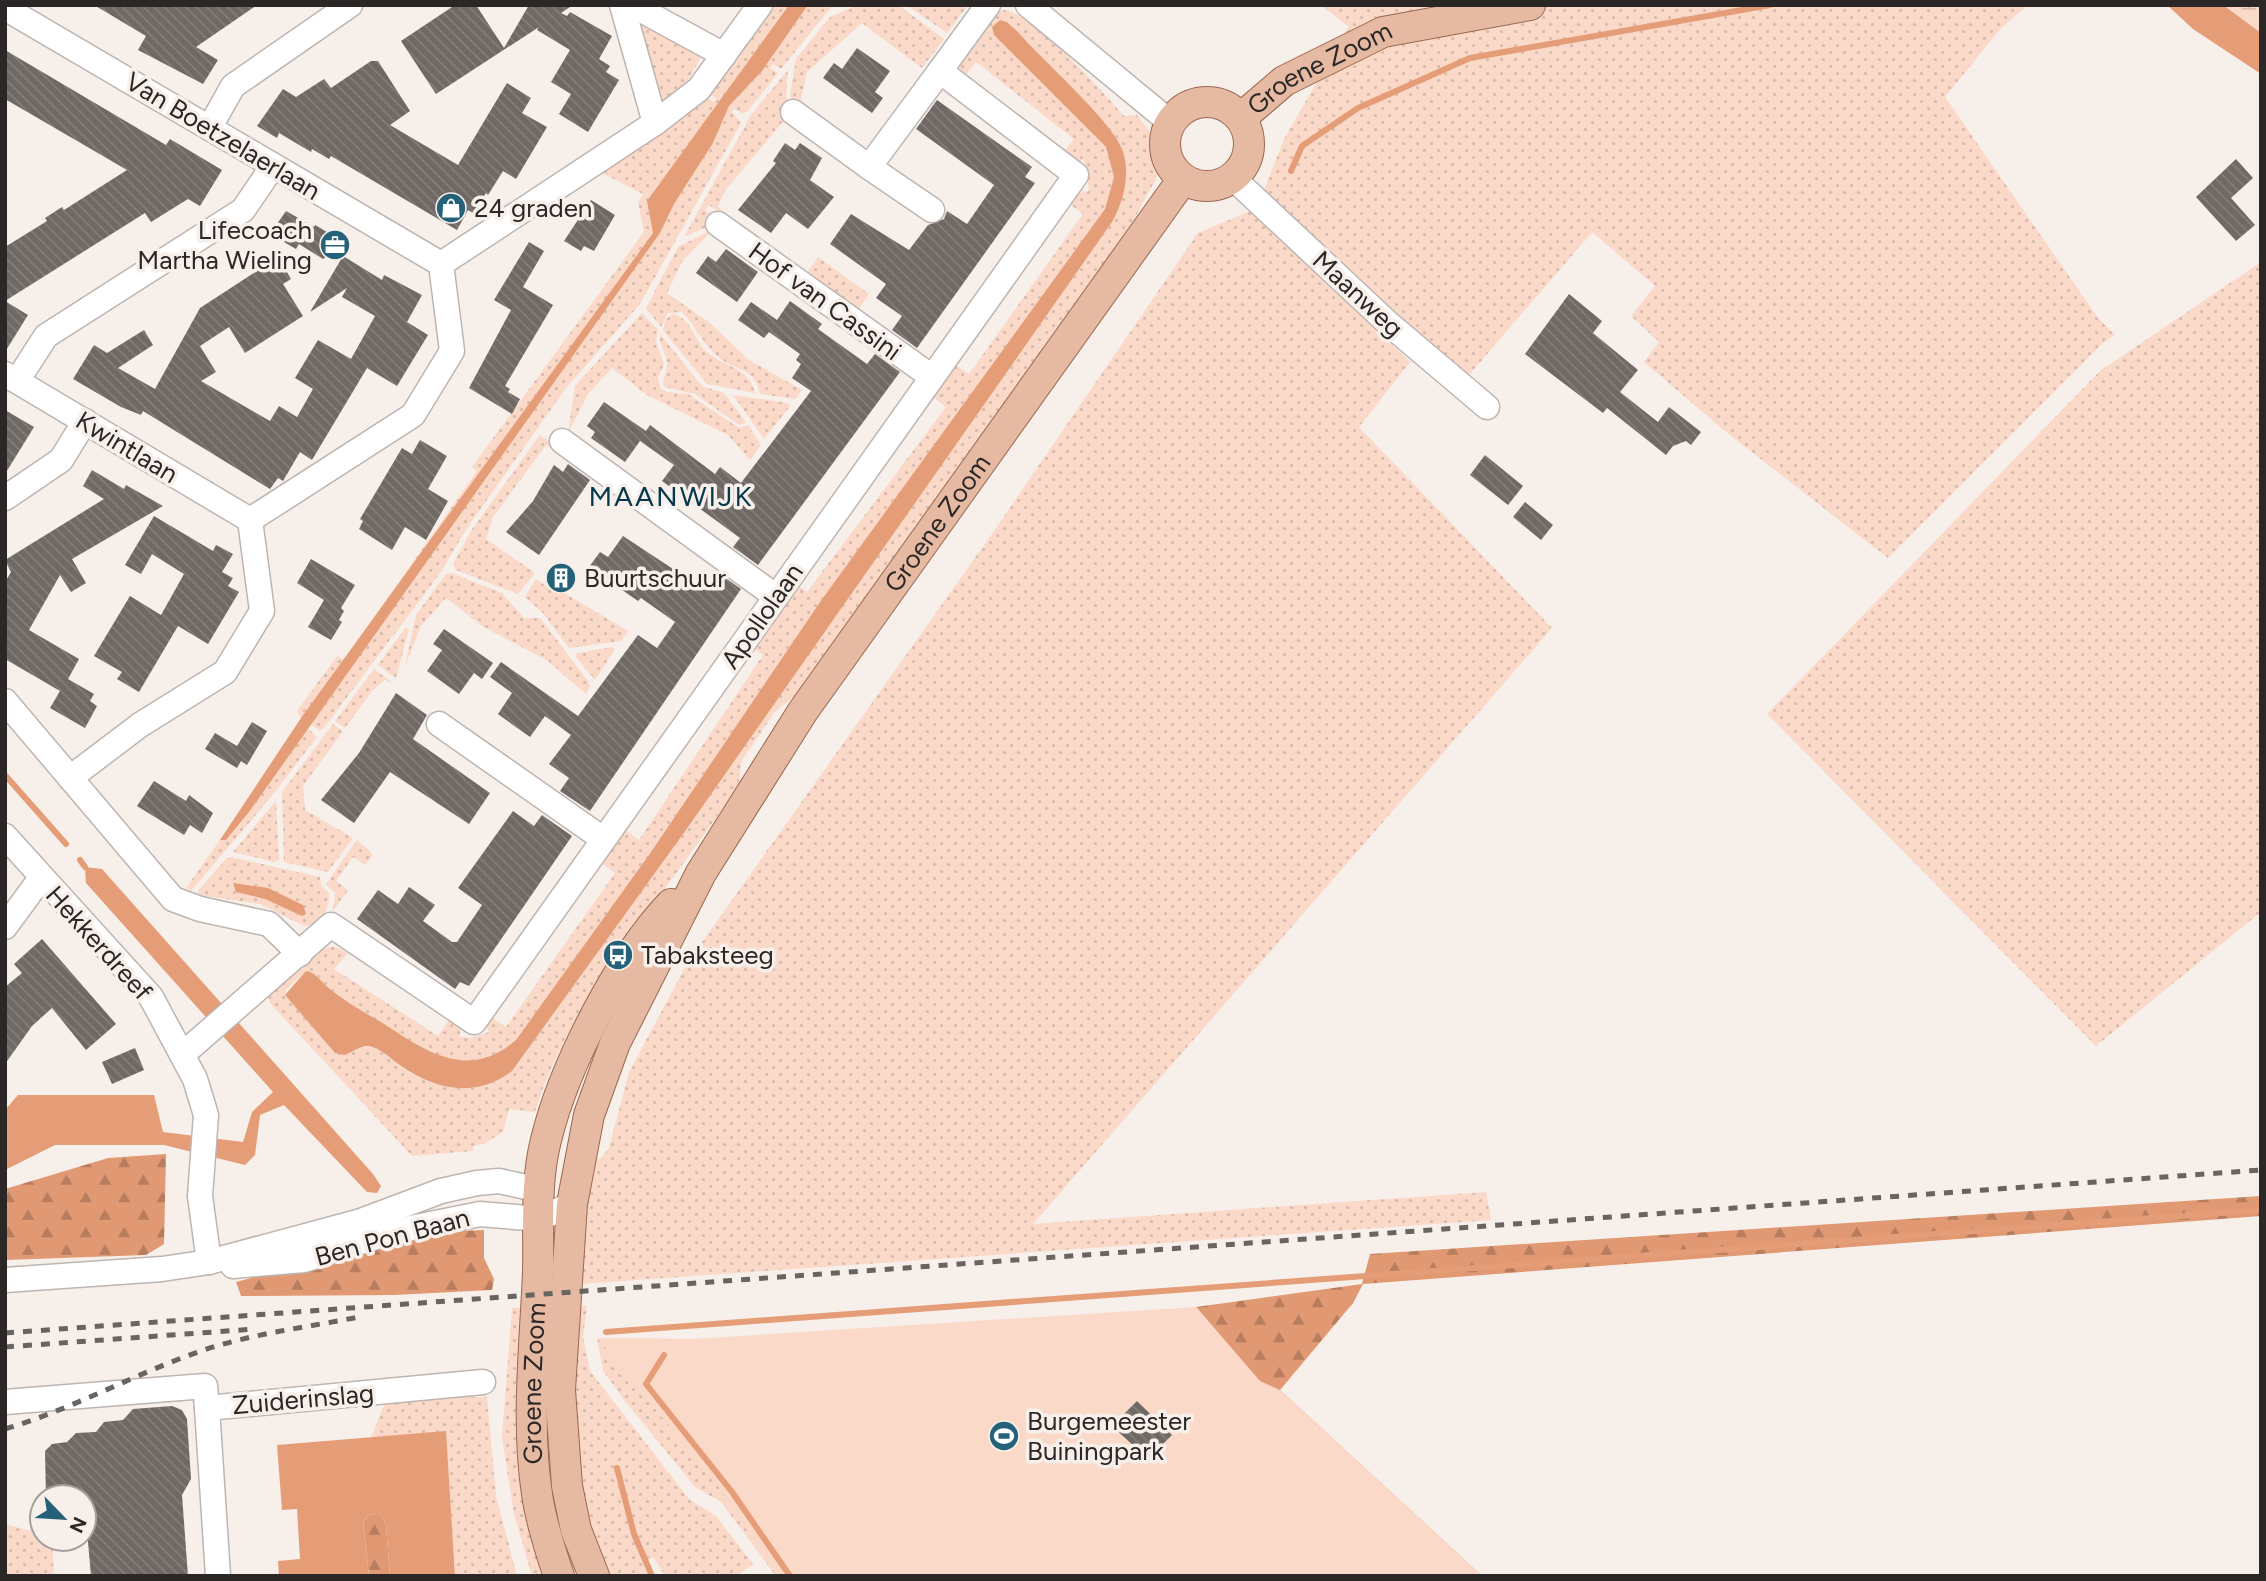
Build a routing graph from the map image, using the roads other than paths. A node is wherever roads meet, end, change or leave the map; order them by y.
1 (349, 5) edge
2 (622, 5) edge
3 (632, 5) edge
4 (760, 5) edge
5 (988, 5) edge
6 (1028, 5) edge
7 (1530, 5) edge
8 (5, 8) edge
9 (724, 55) junction
10 (940, 71) junction
11 (793, 112) dead end
12 (1241, 118) junction
13 (1171, 122) junction
14 (655, 123) junction
15 (211, 127) junction
16 (273, 166) junction
17 (869, 167) junction
18 (1233, 178) junction
19 (1183, 179) junction
20 (932, 210) dead end
21 (718, 224) dead end
22 (440, 264) junction
23 (932, 377) junction
24 (11, 378) edge
25 (1487, 407) dead end
26 (85, 421) junction
27 (562, 442) dead end
28 (5, 498) edge
29 (250, 520) junction
30 (775, 596) junction
31 (5, 701) edge
32 (439, 724) dead end
33 (70, 778) junction
34 (5, 836) edge
35 (603, 839) junction
36 (701, 873) junction
37 (41, 878) junction
38 (5, 927) edge
39 (300, 954) junction
40 (183, 1054) junction
41 (540, 1204) junction
42 (572, 1204) junction
43 (209, 1262) junction
44 (5, 1280) edge
45 (483, 1382) dead end
46 (5, 1402) edge
47 (207, 1408) junction
48 (218, 1576) edge
49 (559, 1576) edge
50 (594, 1576) edge

1 - 15 street
2 - 14 street
3 - 9 street
4 - 9 street
5 - 10 street
6 - 13 street
7 - 12 main road, Groene Zoom
8 - 15 street, Van Boetzelaerlaan
9 - 14 street
10 - 17 street
10 - 23 street, Apollolaan
11 - 17 street
12 - 13 main road
12 - 18 main road
13 - 19 main road
14 - 22 street
15 - 16 street, Van Boetzelaerlaan
16 - 22 street, Van Boetzelaerlaan
16 - 24 street
17 - 20 street
18 - 19 main road
18 - 25 street, Maanweg
19 - 36 main road, Groene Zoom
21 - 23 street, Hof van Cassini
22 - 29 street
23 - 30 street, Apollolaan
24 - 26 street, Kwintlaan
26 - 28 street
26 - 29 street, Kwintlaan
27 - 30 street
29 - 33 street
30 - 35 street, Apollolaan
31 - 33 street
32 - 35 street
33 - 39 street
34 - 37 street, Hekkerdreef
35 - 39 street, Apollolaan
36 - 41 main road, Groene Zoom
36 - 42 main road, Groene Zoom
37 - 38 street
37 - 40 street, Hekkerdreef
39 - 40 street
40 - 43 street, Hekkerdreef
41 - 42 main road
41 - 43 street, Ben Pon Baan
41 - 43 street, Ben Pon Baan
41 - 49 main road, Groene Zoom
42 - 50 main road, Groene Zoom
43 - 44 street, Ben Pon Baan
45 - 47 street, Zuiderinslag
46 - 47 street
47 - 48 street, Zuiderinslag

